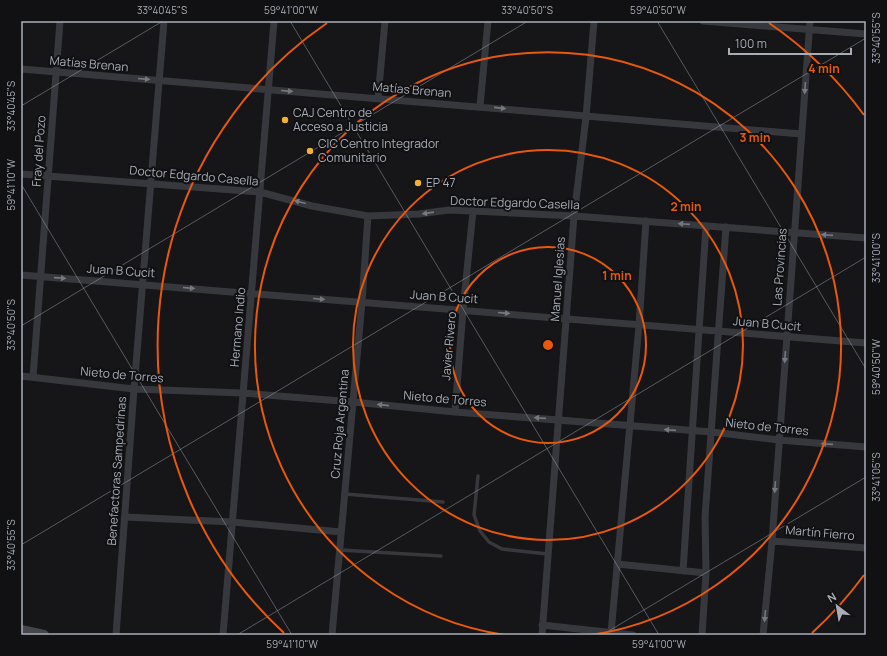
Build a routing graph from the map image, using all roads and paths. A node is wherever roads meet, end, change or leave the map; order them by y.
1 (60, 21) edge
2 (164, 21) edge
3 (274, 21) edge
4 (385, 21) edge
5 (488, 21) edge
6 (594, 21) edge
7 (704, 21) edge
8 (810, 21) edge
9 (809, 30) junction
10 (866, 34) edge
11 (21, 69) edge
12 (56, 72) junction
13 (159, 80) junction
14 (268, 89) junction
15 (378, 98) junction
16 (480, 106) junction
17 (586, 116) junction
18 (801, 134) junction
19 (21, 174) edge
20 (48, 176) junction
21 (151, 184) junction
22 (260, 192) junction
23 (473, 211) junction
24 (368, 216) junction
25 (574, 216) junction
26 (646, 221) junction
27 (706, 226) junction
28 (726, 227) junction
29 (794, 233) junction
30 (866, 238) edge
31 (21, 275) edge
32 (40, 276) junction
33 (143, 284) junction
34 (251, 293) junction
35 (362, 302) junction
36 (463, 310) junction
37 (566, 319) junction
38 (639, 324) junction
39 (699, 330) junction
40 (718, 331) junction
41 (786, 336) junction
42 (866, 343) edge
43 (21, 376) edge
44 (33, 377) junction
45 (134, 389) junction
46 (243, 393) junction
47 (353, 402) junction
48 (455, 412) junction
49 (558, 420) junction
50 (630, 427) junction
51 (694, 432) junction
52 (712, 432) junction
53 (778, 440) junction
54 (866, 447) edge
55 (478, 476) dead end
56 (345, 494) junction
57 (443, 502) dead end
58 (125, 517) junction
59 (232, 522) junction
60 (341, 532) junction
61 (772, 541) junction
62 (866, 548) edge
63 (340, 550) junction
64 (548, 554) junction
65 (441, 556) dead end
66 (617, 564) junction
67 (684, 571) junction
68 (706, 573) junction
69 (542, 625) junction
70 (21, 630) edge
71 (611, 632) junction
72 (44, 635) edge
73 (116, 635) edge
74 (223, 635) edge
75 (332, 635) edge
76 (542, 635) edge
77 (633, 635) edge
78 (702, 635) edge
79 (763, 635) edge

1 - 12 street, Fray del Pozo
2 - 13 street, Benefactoras Sampedrinas
3 - 14 street, Hermano Indio
4 - 15 street
5 - 16 street
6 - 17 street, Manuel Iglesias
7 - 9 street
8 - 9 street, Las Provincias
9 - 10 street
9 -> 18 street, Las Provincias
11 - 12 street, Matías Brenan
12 -> 13 street, Matías Brenan
12 - 20 street, Fray del Pozo
13 - 14 street, Matías Brenan
13 - 21 street, Benefactoras Sampedrinas
14 -> 15 street, Matías Brenan
14 - 22 street, Hermano Indio
15 - 16 street, Matías Brenan
16 -> 17 street, Matías Brenan
17 - 18 street, Matías Brenan
17 - 25 street, Manuel Iglesias
18 - 29 street, Las Provincias
19 - 20 street, Doctor Edgardo Casella
20 - 21 street, Doctor Edgardo Casella
20 - 32 street, Fray del Pozo
21 - 22 street, Doctor Edgardo Casella
21 - 33 street, Benefactoras Sampedrinas
24 -> 22 street, Doctor Edgardo Casella
22 - 34 street, Hermano Indio
23 -> 24 street, Doctor Edgardo Casella
23 - 25 street, Doctor Edgardo Casella
23 - 36 street, Javier Rivero
24 - 35 street, Cruz Roja Argentina
25 - 26 street, Doctor Edgardo Casella
25 - 37 street, Manuel Iglesias
27 -> 26 street, Doctor Edgardo Casella
26 - 38 street
27 - 28 street, Doctor Edgardo Casella
27 - 39 street
28 - 29 street, Doctor Edgardo Casella
28 - 40 street
30 -> 29 street, Doctor Edgardo Casella
29 - 41 street, Las Provincias
31 - 32 street, Juan B Cucit
32 -> 33 street, Juan B Cucit
32 - 44 street, Fray del Pozo
33 -> 34 street, Juan B Cucit
33 - 45 street, Benefactoras Sampedrinas
34 -> 35 street, Juan B Cucit
34 - 46 street, Hermano Indio
35 - 36 street, Juan B Cucit
35 - 47 street, Cruz Roja Argentina
36 -> 37 street, Juan B Cucit
36 - 48 street, Javier Rivero
37 - 38 street, Juan B Cucit
37 - 49 street, Manuel Iglesias
38 - 39 street, Juan B Cucit
38 - 50 street
39 - 40 street, Juan B Cucit
39 - 51 street
40 - 41 street, Juan B Cucit
40 - 52 street
41 - 42 street, Juan B Cucit
41 -> 53 street, Las Provincias
43 - 44 street, Nieto de Torres
44 - 45 street, Nieto de Torres
45 - 46 street, Nieto de Torres
45 - 58 street, Benefactoras Sampedrinas
46 - 47 street, Nieto de Torres
46 - 59 street, Hermano Indio
48 -> 47 street, Nieto de Torres
47 - 56 street, Cruz Roja Argentina
49 -> 48 street, Nieto de Torres
49 - 50 street, Nieto de Torres
49 - 64 street, Manuel Iglesias
51 -> 50 street, Nieto de Torres
50 - 66 street
51 - 52 street, Nieto de Torres
51 - 67 street
52 - 53 street, Nieto de Torres
52 - 68 street
54 -> 53 street, Nieto de Torres
53 -> 61 street, Las Provincias
55 - 64 lane
56 - 57 lane
56 - 60 street, Cruz Roja Argentina
58 - 59 street
58 - 73 street, Benefactoras Sampedrinas
59 - 60 street
59 - 74 street, Hermano Indio
60 - 63 street, Cruz Roja Argentina
61 - 62 street, Martín Fierro
61 -> 79 street, Las Provincias
63 - 65 lane
63 - 75 street, Cruz Roja Argentina
64 - 69 street, Manuel Iglesias
66 - 67 street
66 - 71 street
67 - 68 street
68 - 78 street
69 - 71 street
69 - 76 street, Manuel Iglesias
70 - 72 main road
71 - 77 street

